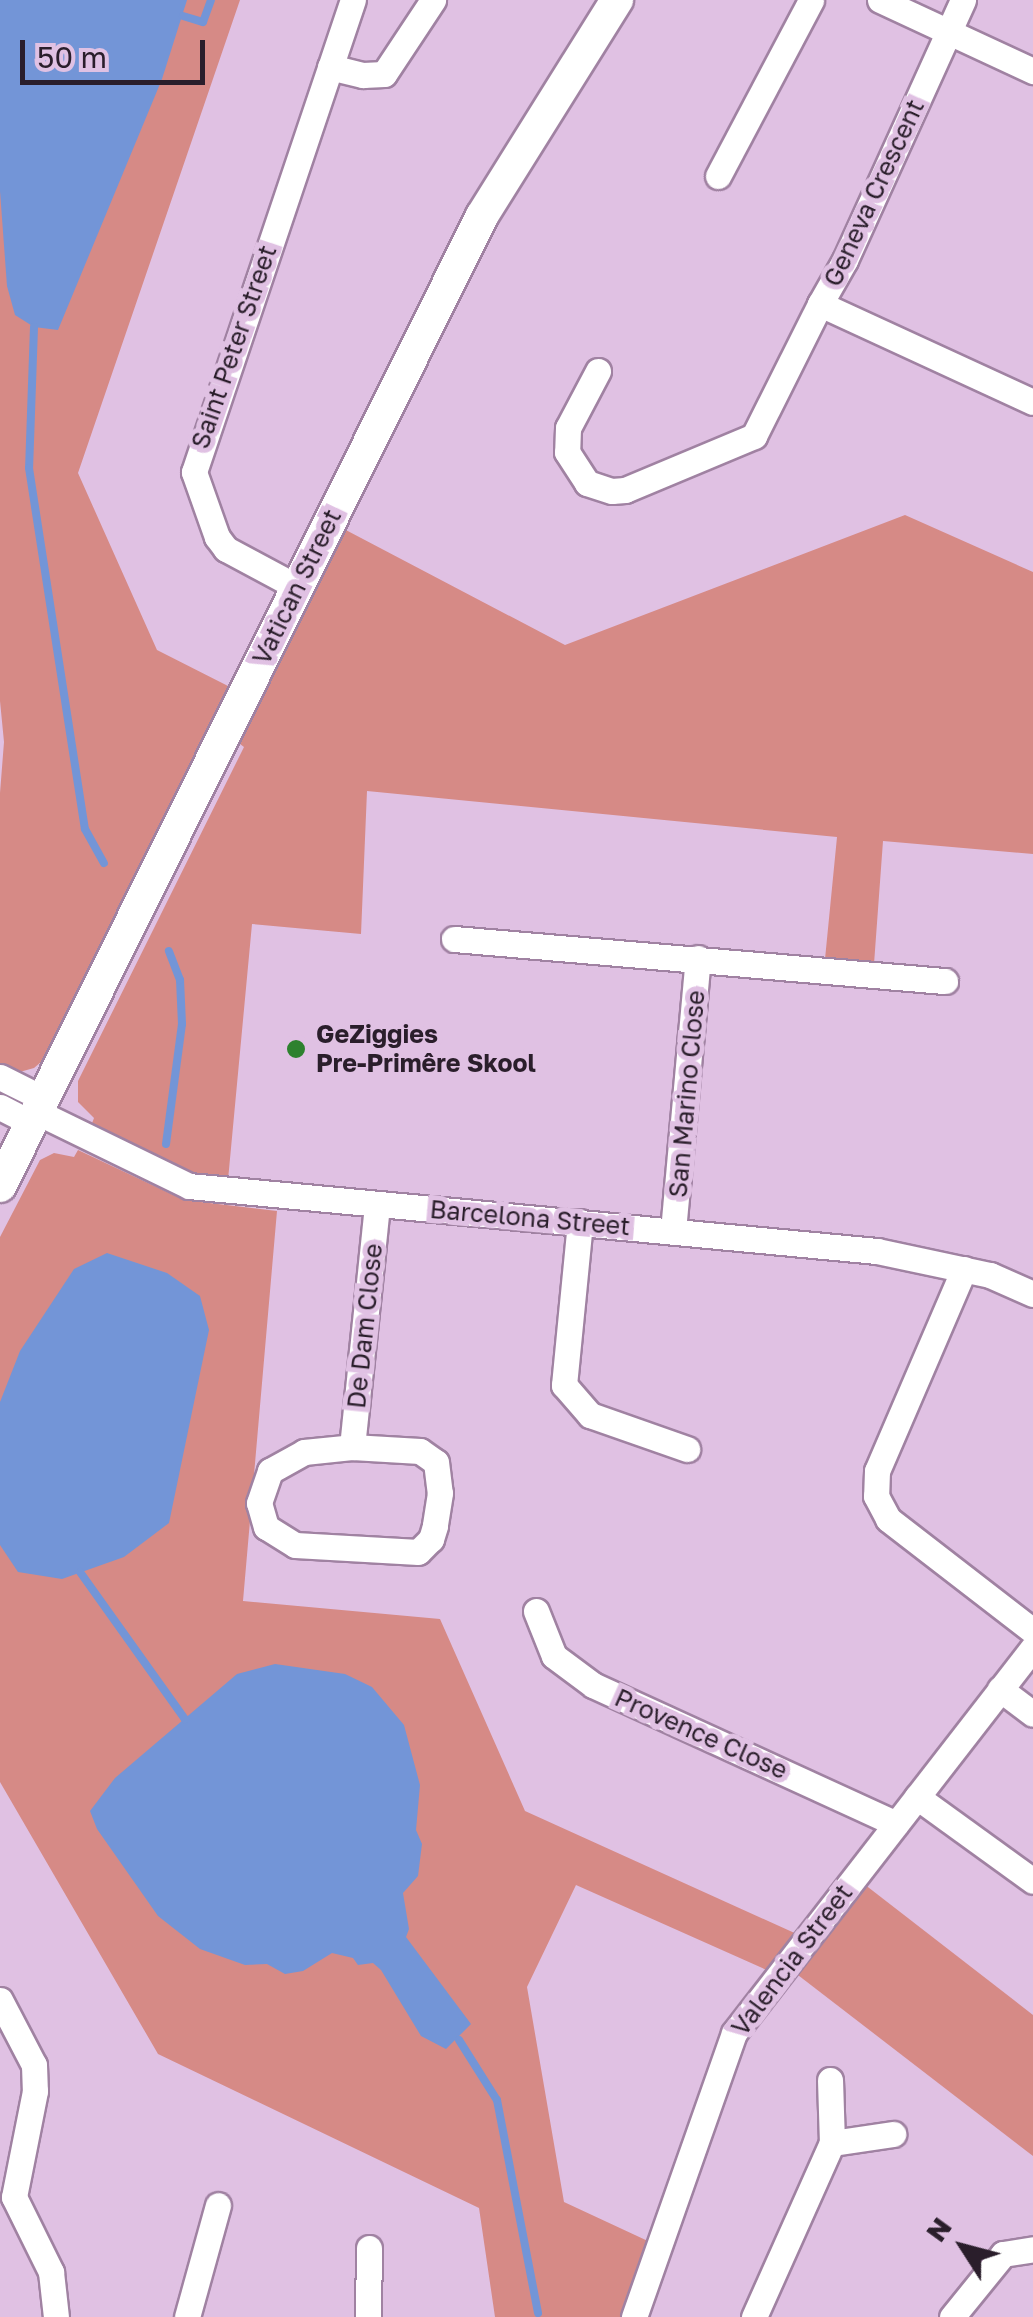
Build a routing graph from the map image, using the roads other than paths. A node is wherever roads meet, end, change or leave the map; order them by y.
1 (353, 0) edge
2 (434, 0) edge
3 (618, 0) edge
4 (810, 0) edge
5 (880, 0) edge
6 (963, 0) edge
7 (948, 33) junction
8 (330, 67) junction
9 (1033, 72) edge
10 (718, 176) dead end
11 (820, 304) junction
12 (598, 371) dead end
13 (1033, 402) edge
14 (297, 587) junction
15 (454, 939) dead end
16 (698, 958) junction
17 (945, 980) dead end
18 (0, 1077) edge
19 (0, 1106) edge
20 (37, 1111) junction
21 (0, 1186) edge
22 (377, 1206) junction
23 (580, 1222) junction
24 (673, 1230) junction
25 (964, 1269) junction
26 (1033, 1294) edge
27 (352, 1447) junction
28 (687, 1449) dead end
29 (536, 1611) dead end
30 (1033, 1631) edge
31 (1033, 1648) edge
32 (1000, 1690) junction
33 (1033, 1714) edge
34 (918, 1796) junction
35 (896, 1824) junction
36 (1033, 1881) edge
37 (0, 2000) edge
38 (830, 2080) dead end
39 (893, 2134) dead end
40 (832, 2143) junction
41 (7, 2196) edge
42 (218, 2204) dead end
43 (369, 2248) dead end
44 (1033, 2248) edge
45 (56, 2317) edge
46 (186, 2317) edge
47 (368, 2317) edge
48 (634, 2317) edge
49 (754, 2317) edge
50 (952, 2317) edge

1 - 8 street, Saint Peter Street
2 - 8 street
3 - 14 street, Vatican Street
4 - 10 street
5 - 7 street
6 - 7 street, Geneva Crescent
7 - 9 street
7 - 11 street, Geneva Crescent
8 - 14 street, Saint Peter Street
11 - 12 street
11 - 13 street, Geneva Crescent
14 - 20 street, Vatican Street
15 - 16 street, San Marino Close
16 - 17 street, San Marino Close
16 - 24 street, San Marino Close
18 - 20 street
19 - 20 street
20 - 21 street, Vatican Street
20 - 22 street, Barcelona Street
22 - 23 street, Barcelona Street
22 - 27 street, De Dam Close
23 - 24 street, Barcelona Street
23 - 28 street
24 - 25 street, Barcelona Street
25 - 26 street, Barcelona Street
25 - 30 street
27 - 27 street
29 - 35 street, Provence Close
31 - 32 street, Valencia Street
32 - 33 street
32 - 34 street, Valencia Street
34 - 35 street, Valencia Street
34 - 36 street
35 - 48 street, Valencia Street
37 - 41 street
38 - 40 street
39 - 40 street
40 - 49 street
41 - 45 street
42 - 46 street
43 - 47 street
44 - 50 street

